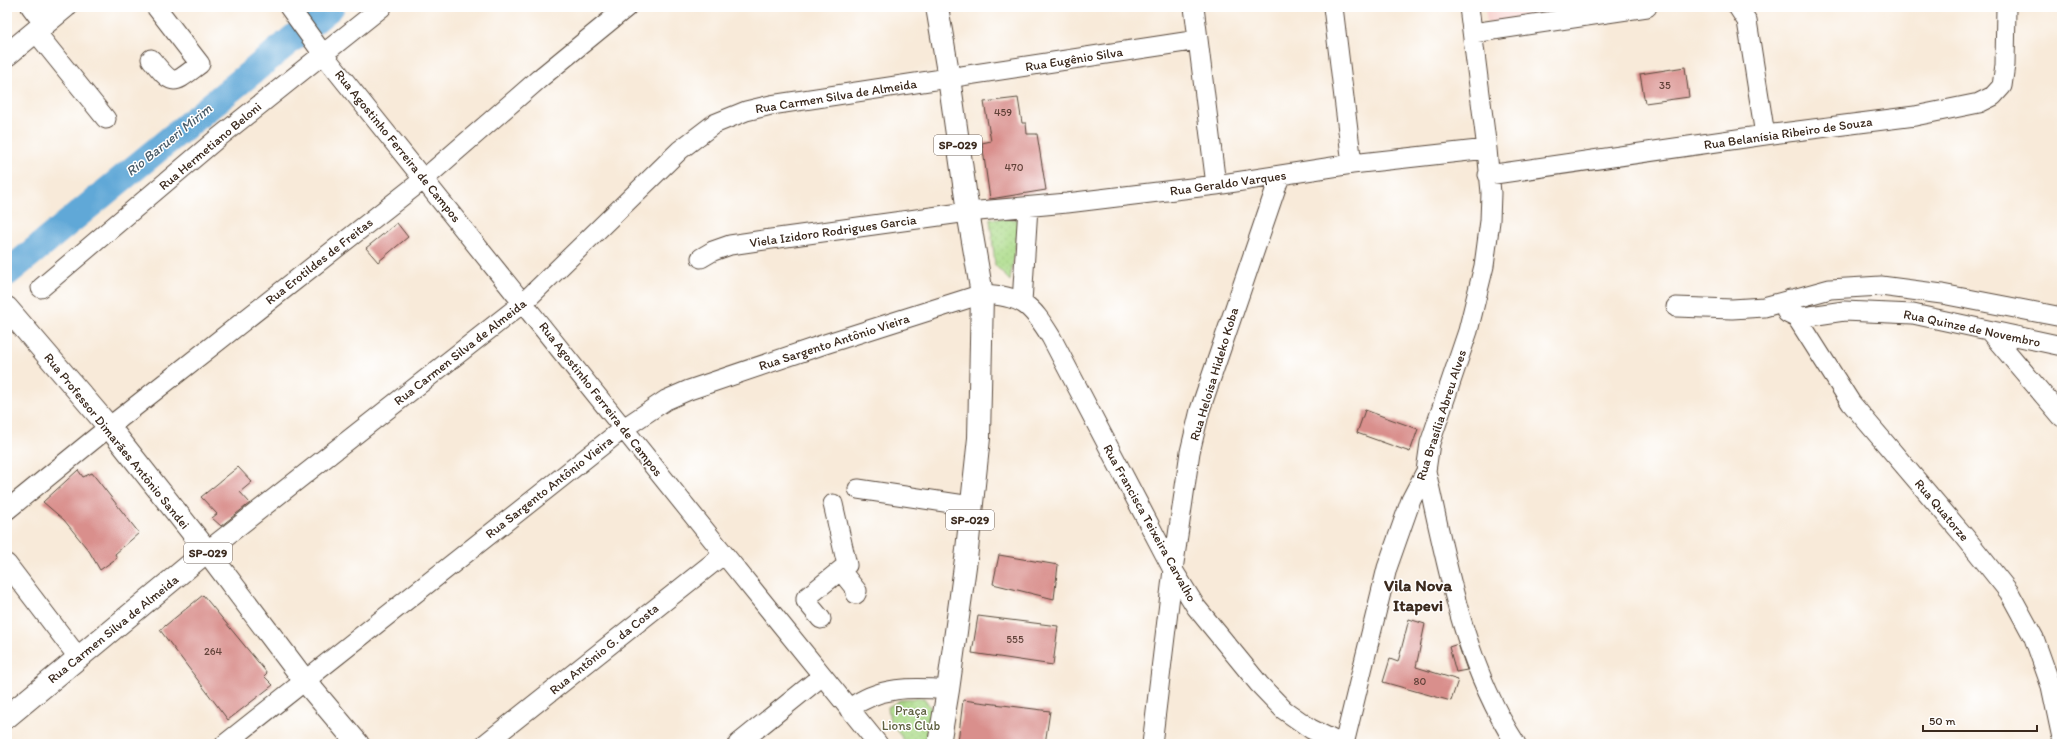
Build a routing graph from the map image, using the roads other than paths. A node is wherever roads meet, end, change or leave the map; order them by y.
1 (31, 7) edge
2 (65, 7) edge
3 (156, 7) edge
4 (382, 7) edge
5 (627, 7) edge
6 (937, 7) edge
7 (1194, 7) edge
8 (1333, 7) edge
9 (1469, 7) edge
10 (1647, 7) edge
11 (1738, 7) edge
12 (2006, 7) edge
13 (293, 13) edge
14 (39, 27) junction
15 (1473, 34) junction
16 (1198, 40) junction
17 (319, 48) junction
18 (7, 55) edge
19 (151, 59) dead end
20 (949, 78) junction
21 (106, 119) dead end
22 (1765, 135) junction
23 (1487, 149) junction
24 (1352, 164) junction
25 (1488, 175) junction
26 (1280, 176) junction
27 (424, 179) junction
28 (1216, 185) junction
29 (1028, 207) junction
30 (968, 212) junction
31 (701, 258) dead end
32 (41, 288) dead end
33 (982, 294) junction
34 (1790, 299) junction
35 (524, 302) junction
36 (1022, 302) junction
37 (1676, 307) dead end
38 (1764, 307) junction
39 (13, 315) edge
40 (2062, 316) edge
41 (1797, 318) junction
42 (1990, 332) junction
43 (2062, 346) edge
44 (2062, 418) edge
45 (109, 427) junction
46 (624, 428) junction
47 (1426, 471) junction
48 (858, 489) dead end
49 (833, 504) dead end
50 (971, 506) junction
51 (7, 510) edge
52 (207, 551) junction
53 (724, 554) junction
54 (7, 564) edge
55 (1173, 570) junction
56 (841, 571) junction
57 (856, 594) dead end
58 (821, 619) dead end
59 (78, 657) junction
60 (822, 676) junction
61 (305, 681) junction
62 (948, 690) junction
63 (849, 709) junction
64 (7, 717) edge
65 (2062, 738) edge
66 (225, 744) edge
67 (358, 744) edge
68 (485, 744) edge
69 (738, 744) edge
70 (878, 744) edge
71 (939, 744) edge
72 (1152, 744) edge
73 (1341, 744) edge
74 (1344, 744) edge
75 (1516, 744) edge

1 - 14 street
2 - 14 main road
3 - 19 street
4 - 17 street, Rua Hermetiano Beloni
5 - 27 street, Rua Erotildes de Freitas
6 - 20 main road, SP-029
7 - 16 street
8 - 24 street
9 - 15 street, Rua Brasília Abreu Alves
10 - 15 street
11 - 22 street
12 - 22 street, Rua Belanísia Ribeiro de Souza
13 - 17 street, Rua Agostinho Ferreira de Campos
14 - 18 main road
14 - 21 street
15 - 23 street, Rua Brasília Abreu Alves
16 - 20 street, Rua Eugênio Silva
16 - 28 street
17 - 27 street, Rua Agostinho Ferreira de Campos
17 - 32 street, Rua Hermetiano Beloni
20 - 30 main road, SP-029
20 - 35 street, Rua Carmen Silva de Almeida
22 - 25 street, Rua Belanísia Ribeiro de Souza
23 - 24 street, Rua Geraldo Varques
23 - 25 street, Rua Brasília Abreu Alves
24 - 26 street, Rua Geraldo Varques
25 - 47 street, Rua Brasília Abreu Alves
26 - 28 street, Rua Geraldo Varques
26 - 55 street, Rua Heloísa Hideko Koba
27 - 35 street, Rua Agostinho Ferreira de Campos
27 - 45 street, Rua Erotildes de Freitas
28 - 29 street, Rua Geraldo Varques
29 - 30 street, Rua Geraldo Varques
29 - 36 street
30 - 31 street, Viela Izidoro Rodrigues Garcia
30 - 33 main road, SP-029
33 - 36 street, Rua Francisca Teixeira Carvalho
33 - 46 street, Rua Sargento Antônio Vieira
33 - 50 main road, SP-029
34 - 38 street, Rua Quinze de Novembro
34 - 40 street, Rua Quinze de Novembro
34 - 41 street, Rua Quatorze
35 - 46 street, Rua Agostinho Ferreira de Campos
35 - 52 street, Rua Carmen Silva de Almeida
36 - 55 street, Rua Francisca Teixeira Carvalho
37 - 38 street, Rua Quinze de Novembro
38 - 41 street, Rua Quinze de Novembro
39 - 45 main road, Rua Professor Dimarães Antônio Sandei / SP-029
41 - 42 street, Rua Quinze de Novembro
41 - 65 street, Rua Quatorze
42 - 43 street, Rua Quinze de Novembro
42 - 44 street
45 - 51 street, Rua Erotildes de Freitas
45 - 52 main road, Rua Professor Dimarães Antônio Sandei / SP-029
46 - 53 street, Rua Agostinho Ferreira de Campos
46 - 61 street, Rua Sargento Antônio Vieira
47 - 74 street, Rua Brasília Abreu Alves
47 - 75 street
48 - 50 street
49 - 56 street
50 - 62 main road, SP-029
52 - 59 main road, Rua Carmen Silva de Almeida
52 - 61 main road, Rua Professor Dimarães Antônio Sandei / SP-029
53 - 60 street, Rua Agostinho Ferreira de Campos
53 - 68 street, Rua Antônio G. da Costa
54 - 59 street
55 - 72 street, Rua Heloísa Hideko Koba
55 - 73 street, Rua Francisca Teixeira Carvalho
56 - 57 street
56 - 58 street
59 - 64 main road, Rua Carmen Silva de Almeida
60 - 63 street, Rua Agostinho Ferreira de Campos
60 - 69 street
61 - 66 street, Rua Sargento Antônio Vieira
61 - 67 main road, Rua Professor Dimarães Antônio Sandei / SP-029
62 - 63 street
62 - 71 main road, SP-029
63 - 70 street, Rua Agostinho Ferreira de Campos

